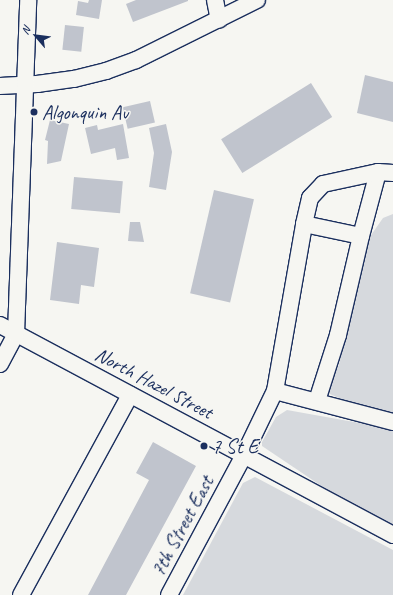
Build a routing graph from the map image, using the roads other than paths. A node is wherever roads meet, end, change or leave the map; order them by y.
1 (28, 0) edge
2 (215, 0) edge
3 (257, 0) edge
4 (220, 20) junction
5 (26, 85) junction
6 (0, 86) edge
7 (385, 172) edge
8 (304, 224) junction
9 (361, 236) junction
10 (0, 325) edge
11 (16, 334) junction
12 (0, 364) edge
13 (275, 391) junction
14 (130, 395) junction
15 (317, 401) junction
16 (393, 422) edge
17 (244, 455) junction
18 (393, 535) edge
19 (21, 595) edge
20 (169, 595) edge

1 - 5 street
2 - 4 street
3 - 4 street
4 - 5 street
5 - 6 street
5 - 11 street
7 - 8 street, 7th Street East
7 - 9 street
8 - 9 street
8 - 13 street, 7th Street East
9 - 15 street
10 - 11 street, North Hazel Street
11 - 12 street
11 - 14 street, North Hazel Street
13 - 15 street
13 - 17 street, 7th Street East
14 - 17 street, North Hazel Street
14 - 19 street
15 - 16 street
17 - 18 street, North Hazel Street
17 - 20 street, 7th Street East

